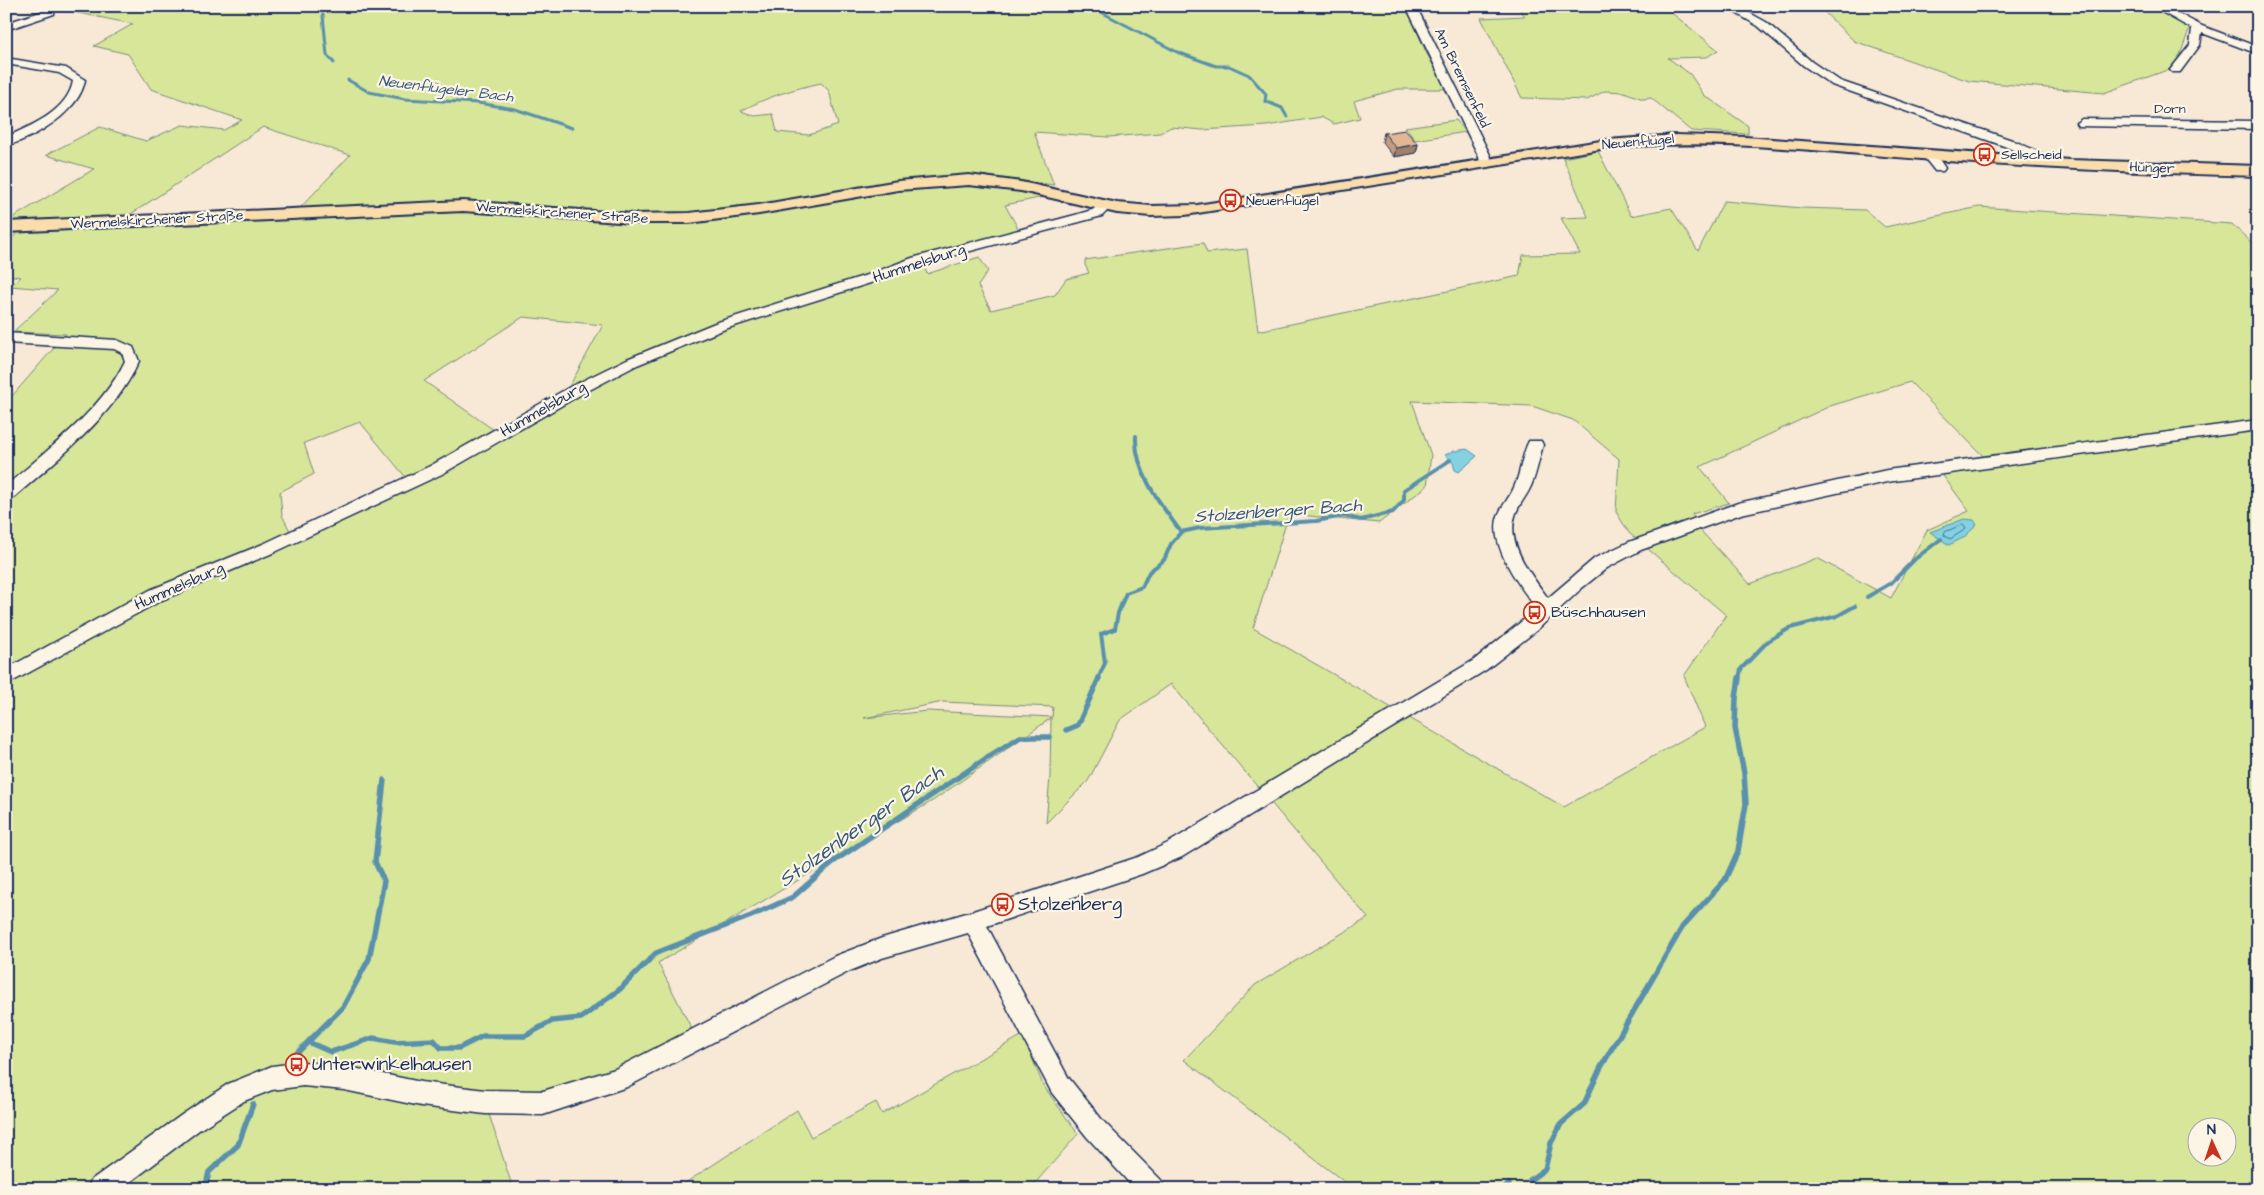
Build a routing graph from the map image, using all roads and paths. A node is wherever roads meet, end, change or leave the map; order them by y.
1 (1411, 6) edge
2 (1729, 6) edge
3 (2156, 6) edge
4 (50, 12) dead end
5 (6, 28) edge
6 (2198, 28) junction
7 (2258, 51) edge
8 (6, 61) edge
9 (2176, 70) dead end
10 (2082, 123) dead end
11 (2258, 125) edge
12 (6, 142) edge
13 (1929, 156) junction
14 (1485, 164) junction
15 (2046, 164) junction
16 (1939, 168) dead end
17 (2258, 171) edge
18 (1054, 194) joint
19 (1106, 206) junction
20 (6, 227) edge
21 (6, 338) edge
22 (2258, 425) edge
23 (1535, 445) dead end
24 (6, 495) edge
25 (1547, 609) junction
26 (6, 678) edge
27 (973, 921) junction
28 (100, 1189) edge
29 (1152, 1189) edge

1 - 14 street, Am Bremsenfeld
2 - 15 street
3 - 6 street
4 - 5 street
6 - 7 street
6 - 9 street
8 - 12 street
10 - 11 street, Dorn
13 - 14 main road, Neuenflügel
13 - 15 main road, Neuenflügel
13 - 16 street
14 - 19 main road, Neuenflügel
15 - 17 main road, Hünger
18 - 19 main road, Neuenflügel
18 - 20 main road, Wermelskirchener Straße
19 - 26 street, Hummelsburg
21 - 24 street
22 - 25 street
23 - 25 street
25 - 27 street
27 - 28 street
27 - 29 street

